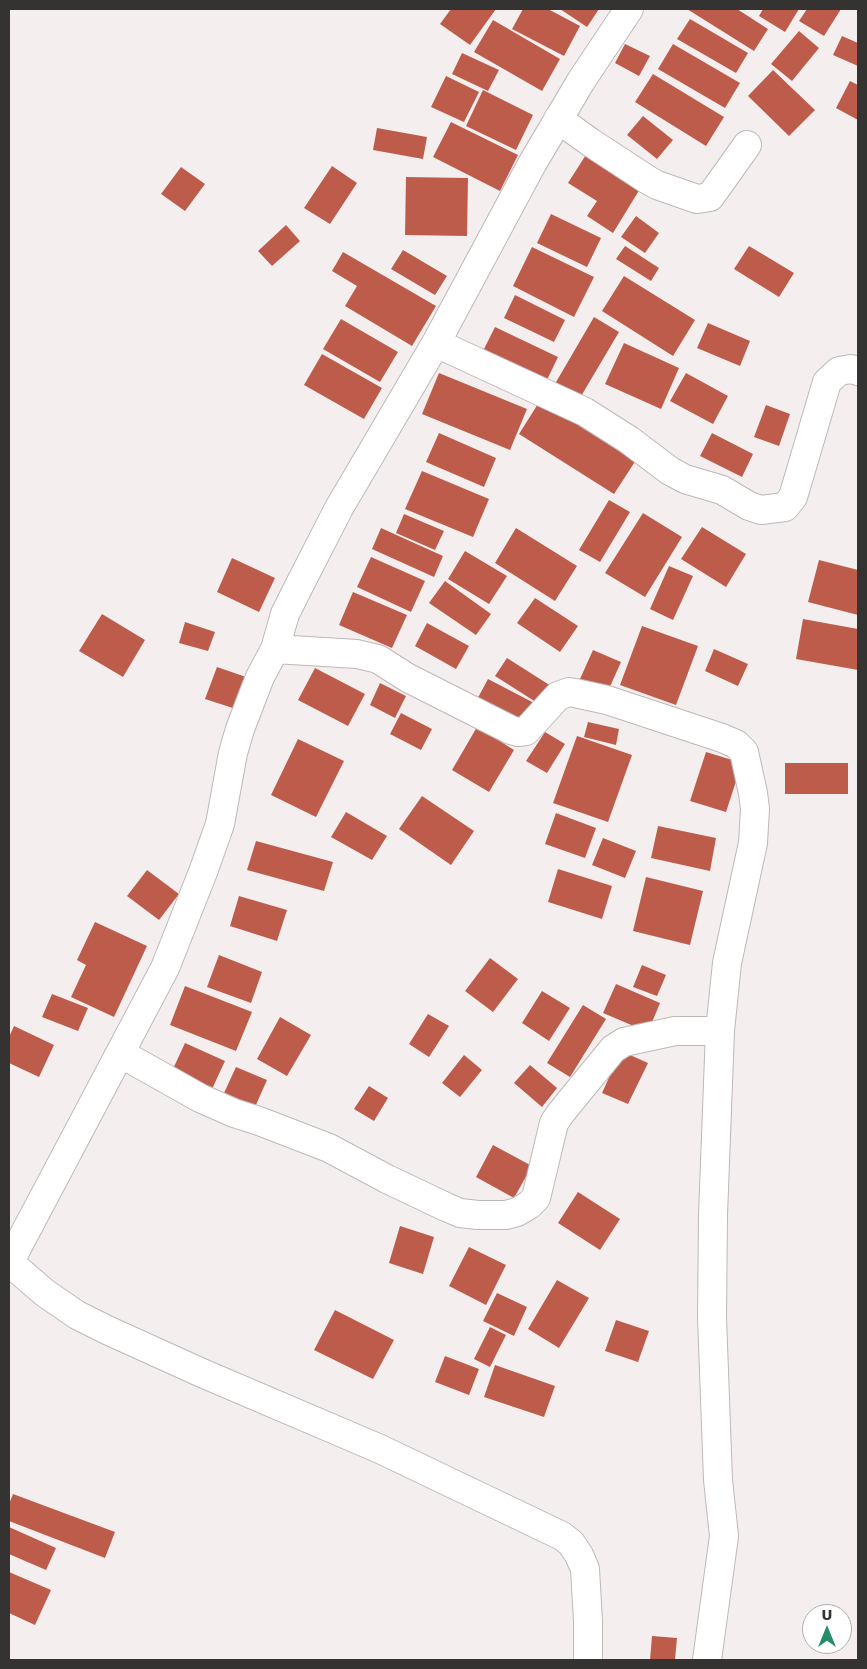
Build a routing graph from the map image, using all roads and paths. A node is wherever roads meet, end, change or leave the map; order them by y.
1 (629, 9) edge
2 (558, 119) junction
3 (747, 145) dead end
4 (436, 343) junction
5 (858, 371) edge
6 (275, 648) junction
7 (720, 1031) junction
8 (120, 1053) junction
9 (9, 1262) edge
10 (588, 1660) edge
11 (707, 1660) edge

1 - 2 street
2 - 3 street
2 - 4 street
4 - 5 street
4 - 6 street
6 - 7 street
6 - 8 street
7 - 8 street
7 - 11 street
8 - 9 street
9 - 10 street

